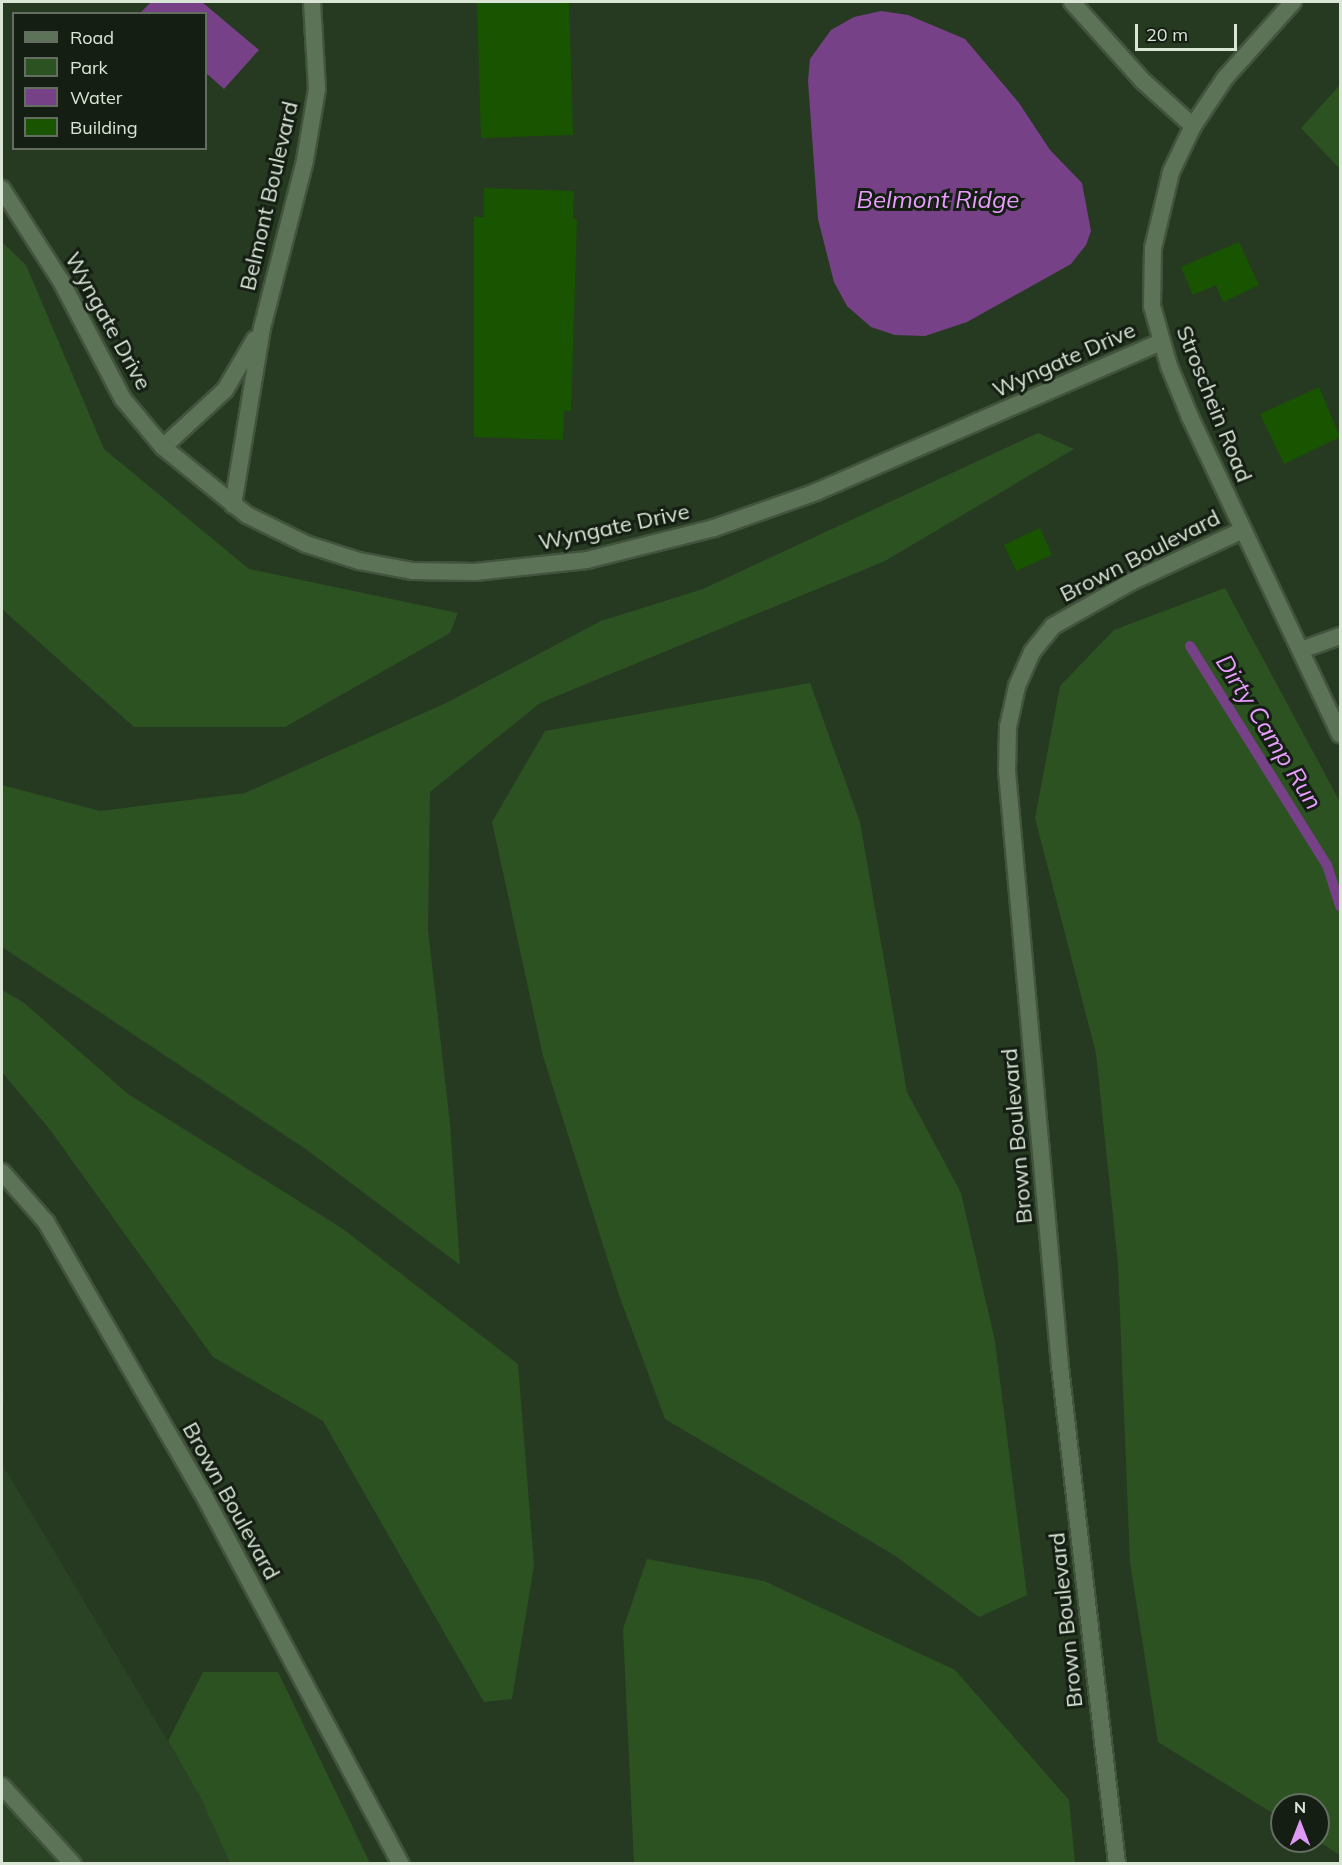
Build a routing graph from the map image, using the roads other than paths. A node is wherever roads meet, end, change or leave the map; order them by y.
1 (312, 2) edge
2 (1072, 2) edge
3 (1293, 2) edge
4 (1193, 126) junction
5 (2, 189) edge
6 (262, 328) junction
7 (1161, 342) junction
8 (163, 447) junction
9 (233, 505) junction
10 (1243, 530) junction
11 (1341, 636) edge
12 (1301, 650) junction
13 (1341, 734) edge
14 (2, 1172) edge
15 (2, 1786) edge
16 (73, 1863) edge
17 (401, 1863) edge
18 (1116, 1863) edge

1 - 6 street, Belmont Boulevard
2 - 4 street
3 - 4 street, Stroschein Road
4 - 7 street, Stroschein Road
5 - 8 street, Wyngate Drive
6 - 8 street, Belmont Boulevard
6 - 9 street, Belmont Boulevard
7 - 9 street, Wyngate Drive
7 - 10 street, Stroschein Road
8 - 9 street, Wyngate Drive
10 - 12 street, Stroschein Road
10 - 18 street, Brown Boulevard
11 - 12 street
12 - 13 street, Stroschein Road
14 - 17 street, Brown Boulevard
15 - 16 street

